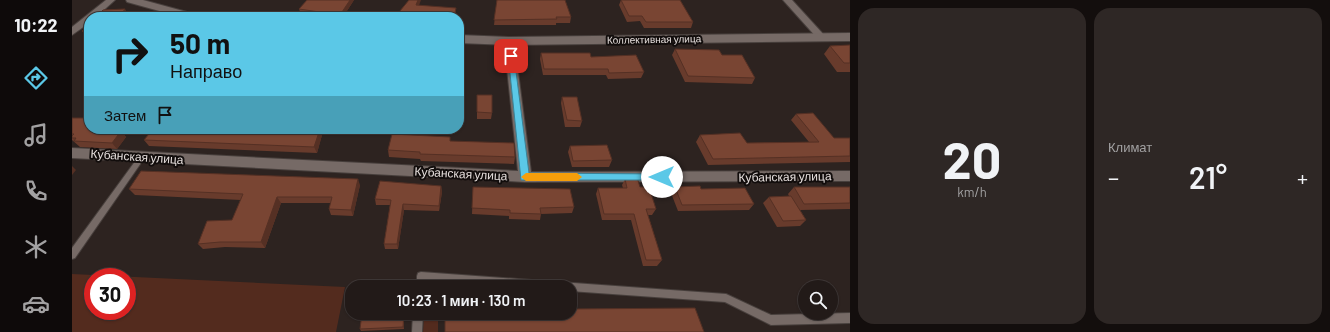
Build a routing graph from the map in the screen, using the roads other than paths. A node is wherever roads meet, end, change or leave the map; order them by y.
1 (111, 0) edge
2 (131, 0) edge
3 (787, 0) edge
4 (97, 12) edge
5 (175, 12) edge
6 (84, 23) edge
7 (72, 32) edge
8 (821, 37) junction
9 (850, 37) edge
10 (464, 40) edge
11 (509, 41) junction
12 (72, 153) edge
13 (141, 158) junction
14 (850, 176) edge
15 (524, 177) junction
16 (72, 255) edge
17 (421, 280) edge
18 (471, 280) edge
19 (577, 287) edge
20 (850, 318) edge
21 (418, 320) edge
22 (417, 332) edge

1 - 4 street
2 - 5 street
3 - 8 street
6 - 7 street
8 - 9 street, Коллективная улица
8 - 11 street, Коллективная улица
10 - 11 street, Коллективная улица
11 - 15 street
12 - 13 street, Кубанская улица
13 - 15 street, Кубанская улица
13 - 16 lane
14 - 15 street, Кубанская улица
17 - 18 lane
19 - 20 lane
21 - 22 lane

